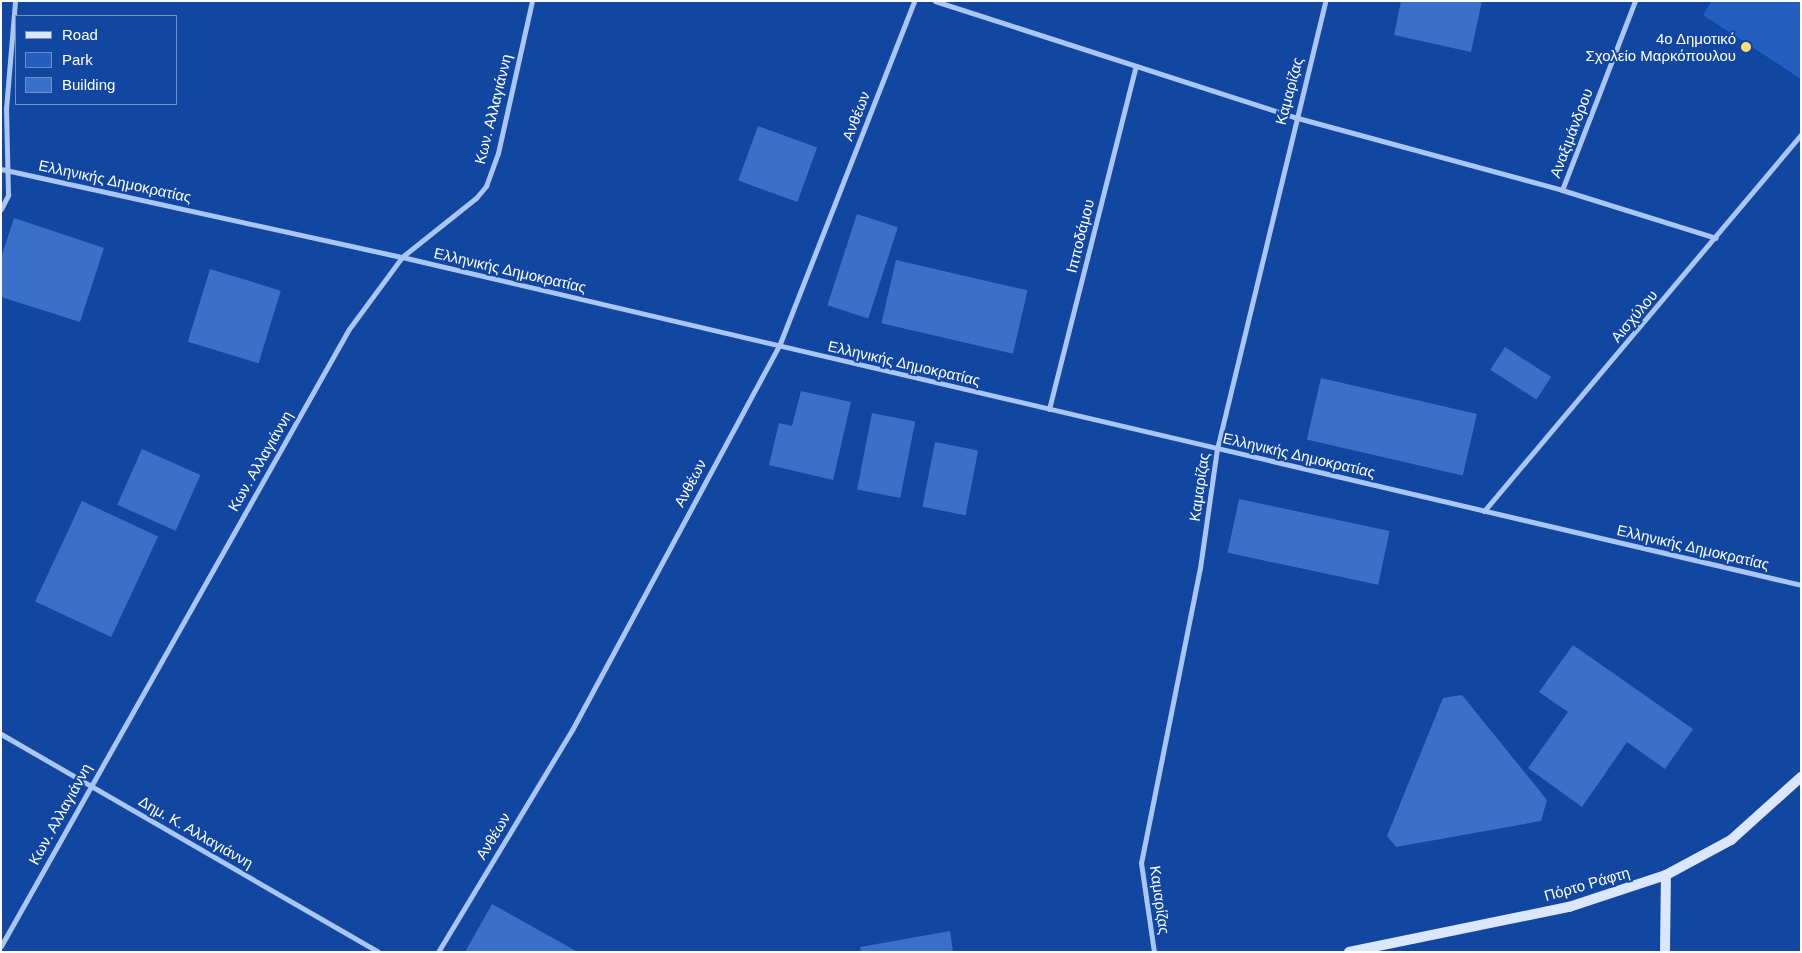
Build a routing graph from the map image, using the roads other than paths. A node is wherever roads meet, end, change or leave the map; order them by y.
1 (15, 1) edge
2 (532, 1) edge
3 (914, 1) edge
4 (935, 1) edge
5 (1325, 1) edge
6 (1634, 1) edge
7 (1135, 69) junction
8 (1294, 117) junction
9 (1801, 135) edge
10 (1, 169) edge
11 (9, 171) junction
12 (1562, 190) junction
13 (1, 209) edge
14 (1716, 238) junction
15 (402, 257) junction
16 (779, 346) junction
17 (1049, 409) junction
18 (1217, 449) junction
19 (1484, 512) junction
20 (1801, 585) edge
21 (1, 734) edge
22 (1801, 776) edge
23 (90, 785) junction
24 (1666, 875) junction
25 (1, 946) edge
26 (378, 952) edge
27 (438, 952) edge
28 (1154, 952) edge
29 (1349, 952) edge
30 (1665, 952) edge

1 - 11 street
2 - 15 street, Κων. Αλλαγιάννη
3 - 16 street, Ανθέων
4 - 7 street
5 - 8 street, Καμαρίζας
6 - 12 street, Αναξιμάνδρου
7 - 8 street
7 - 17 street, Ιπποδάμου
8 - 12 street
8 - 18 street, Καμαρίζας
9 - 14 street, Αισχύλου
10 - 11 street, Ελληνικής Δημοκρατίας
11 - 13 street
11 - 15 street, Ελληνικής Δημοκρατίας
12 - 14 street
14 - 19 street, Αισχύλου
15 - 16 street, Ελληνικής Δημοκρατίας
15 - 23 street, Κων. Αλλαγιάννη
16 - 17 street, Ελληνικής Δημοκρατίας
16 - 27 street, Ανθέων
17 - 18 street, Ελληνικής Δημοκρατίας
18 - 19 street, Ελληνικής Δημοκρατίας
18 - 28 street, Καμαρίζας
19 - 20 street, Ελληνικής Δημοκρατίας
21 - 23 street, Δημ. Κ. Αλλαγιάννη
22 - 24 main road, Πόρτο Ράφτη
23 - 25 street, Κων. Αλλαγιάννη
23 - 26 street, Δημ. Κ. Αλλαγιάννη
24 - 29 main road, Πόρτο Ράφτη
24 - 30 main road

